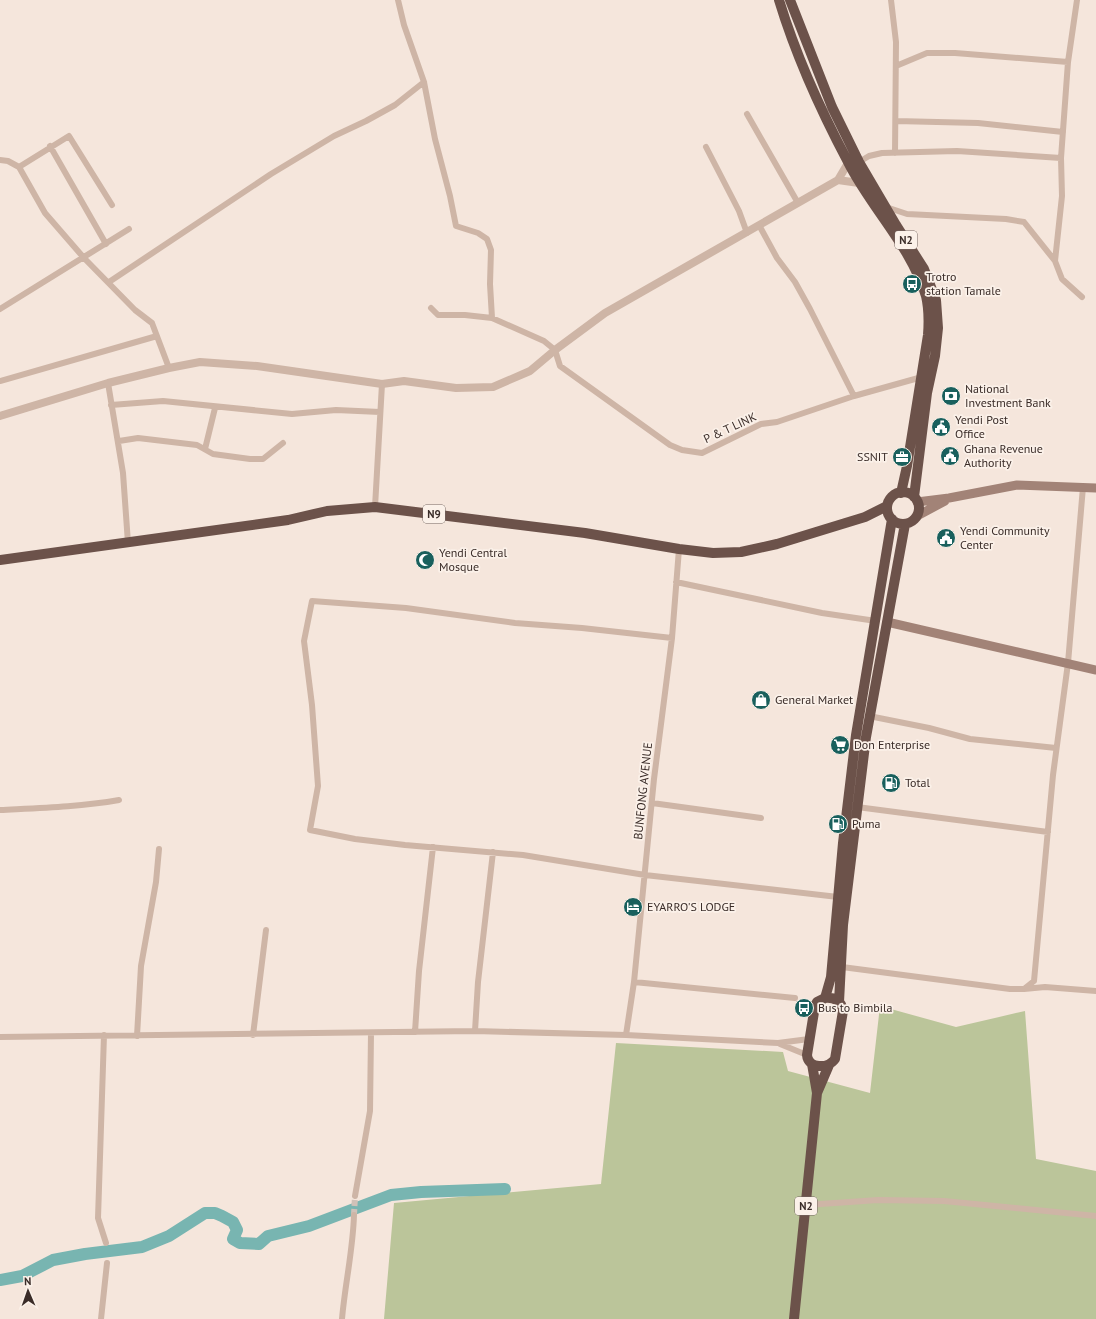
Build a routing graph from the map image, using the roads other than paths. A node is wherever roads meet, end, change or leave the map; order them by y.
1 (398, 0) edge
2 (779, 0) edge
3 (790, 0) edge
4 (892, 0) edge
5 (1077, 0) edge
6 (1068, 62) junction
7 (896, 66) junction
8 (424, 82) junction
9 (747, 114) dead end
10 (896, 121) junction
11 (1063, 132) junction
12 (50, 146) junction
13 (706, 147) dead end
14 (895, 153) junction
15 (1061, 158) junction
16 (0, 160) edge
17 (852, 164) junction
18 (19, 167) junction
19 (838, 180) junction
20 (859, 183) junction
21 (798, 203) junction
22 (112, 205) dead end
23 (886, 207) junction
24 (759, 225) junction
25 (129, 229) dead end
26 (747, 233) junction
27 (106, 244) junction
28 (84, 258) junction
29 (1055, 261) junction
30 (109, 282) junction
31 (1082, 297) dead end
32 (431, 308) dead end
33 (0, 309) edge
34 (492, 318) junction
35 (157, 336) junction
36 (555, 350) junction
37 (169, 368) junction
38 (922, 377) junction
39 (0, 381) edge
40 (108, 383) junction
41 (382, 384) junction
42 (854, 396) junction
43 (111, 405) junction
44 (215, 408) junction
45 (380, 412) junction
46 (0, 416) edge
47 (119, 441) junction
48 (283, 444) dead end
49 (205, 450) junction
50 (1083, 487) junction
51 (1096, 488) edge
52 (901, 493) junction
53 (949, 498) junction
54 (916, 500) junction
55 (374, 507) junction
56 (889, 514) junction
57 (917, 516) junction
58 (905, 524) junction
59 (128, 543) junction
60 (679, 549) junction
61 (0, 560) edge
62 (676, 582) junction
63 (876, 621) junction
64 (887, 622) junction
65 (672, 638) junction
66 (1068, 663) junction
67 (1096, 670) edge
68 (869, 716) junction
69 (1056, 748) junction
70 (119, 800) dead end
71 (652, 803) junction
72 (857, 807) junction
73 (0, 810) edge
74 (761, 818) dead end
75 (1048, 832) junction
76 (433, 847) junction
77 (159, 849) dead end
78 (493, 852) junction
79 (645, 875) junction
80 (838, 897) junction
81 (266, 930) dead end
82 (842, 967) junction
83 (634, 982) junction
84 (1024, 989) junction
85 (1096, 991) edge
86 (795, 998) dead end
87 (825, 998) junction
88 (839, 1002) junction
89 (475, 1031) junction
90 (415, 1032) junction
91 (371, 1033) junction
92 (104, 1035) junction
93 (253, 1035) junction
94 (626, 1035) junction
95 (137, 1036) junction
96 (0, 1037) edge
97 (809, 1039) junction
98 (778, 1043) junction
99 (807, 1055) junction
100 (812, 1064) junction
101 (829, 1065) junction
102 (817, 1093) junction
103 (355, 1196) tunnel mouth
104 (806, 1205) junction
105 (354, 1214) tunnel mouth
106 (1096, 1216) edge
107 (106, 1243) dead end
108 (106, 1263) dead end
109 (100, 1319) edge
110 (342, 1319) edge
111 (794, 1319) edge

1 - 8 street
2 - 17 highway, N2
3 - 17 highway, N2
4 - 7 street
5 - 6 street
6 - 7 street
6 - 11 street
7 - 10 street
8 - 30 street
8 - 34 street
9 - 21 street
10 - 11 street
10 - 14 street
11 - 15 street
12 - 18 street
12 - 22 street
12 - 27 street
13 - 26 street
14 - 15 street
14 - 17 street
15 - 29 street
16 - 18 street
17 - 19 street
17 - 20 highway, N2
17 - 23 highway, N2
18 - 28 street
19 - 20 street
19 - 21 street
20 - 38 highway, N2
21 - 24 street
23 - 29 street
23 - 54 highway, N2
24 - 26 street
24 - 42 street
25 - 27 street
26 - 36 street
27 - 28 street
28 - 30 street
28 - 33 street
29 - 31 street
30 - 35 street
32 - 34 street
34 - 36 street
35 - 37 street
35 - 39 street
36 - 41 street
36 - 42 street, P & T LINK
37 - 40 street
37 - 41 street
38 - 42 street, P & T LINK
38 - 52 highway, N2
40 - 43 street
40 - 46 street
41 - 45 street
43 - 44 street
43 - 47 street
44 - 45 street
44 - 49 street
45 - 55 street
47 - 49 street
47 - 59 street
48 - 49 street
50 - 51 main road
50 - 53 main road
50 - 66 street
52 - 54 highway
52 - 56 highway
53 - 54 main road
53 - 57 main road
54 - 57 highway
55 - 59 highway, N9
55 - 60 highway, N9
56 - 58 highway
56 - 60 highway, N9
56 - 63 highway
57 - 58 highway
58 - 64 highway
59 - 61 highway, N9
60 - 62 street, BUNFONG AVENUE
62 - 63 street
62 - 65 street, BUNFONG AVENUE
63 - 80 highway
64 - 66 main road
64 - 68 highway
65 - 71 street, BUNFONG AVENUE
65 - 76 street
66 - 67 main road
66 - 69 street
68 - 69 street
68 - 72 highway
69 - 75 street
70 - 73 street
71 - 74 street
71 - 79 street, BUNFONG AVENUE
72 - 75 street
72 - 82 highway
75 - 84 street
76 - 78 street
76 - 90 street
77 - 95 street
78 - 79 street
78 - 89 street
79 - 80 street
79 - 83 street, BUNFONG AVENUE
80 - 87 highway
81 - 93 street
82 - 84 street
82 - 88 highway
83 - 86 street
83 - 94 street, BUNFONG AVENUE
84 - 85 street
87 - 88 highway
87 - 97 highway
88 - 101 highway
89 - 90 street
89 - 94 street
90 - 91 street
91 - 93 street
91 - 103 street
92 - 95 street
92 - 96 street
92 - 107 street
93 - 95 street
94 - 98 street
97 - 98 street
97 - 99 highway
98 - 99 street
99 - 100 highway
100 - 101 highway
100 - 102 highway, N2
101 - 102 highway, N2
102 - 104 highway, N2
104 - 106 street
104 - 111 highway, N2
105 - 110 street
108 - 109 street

